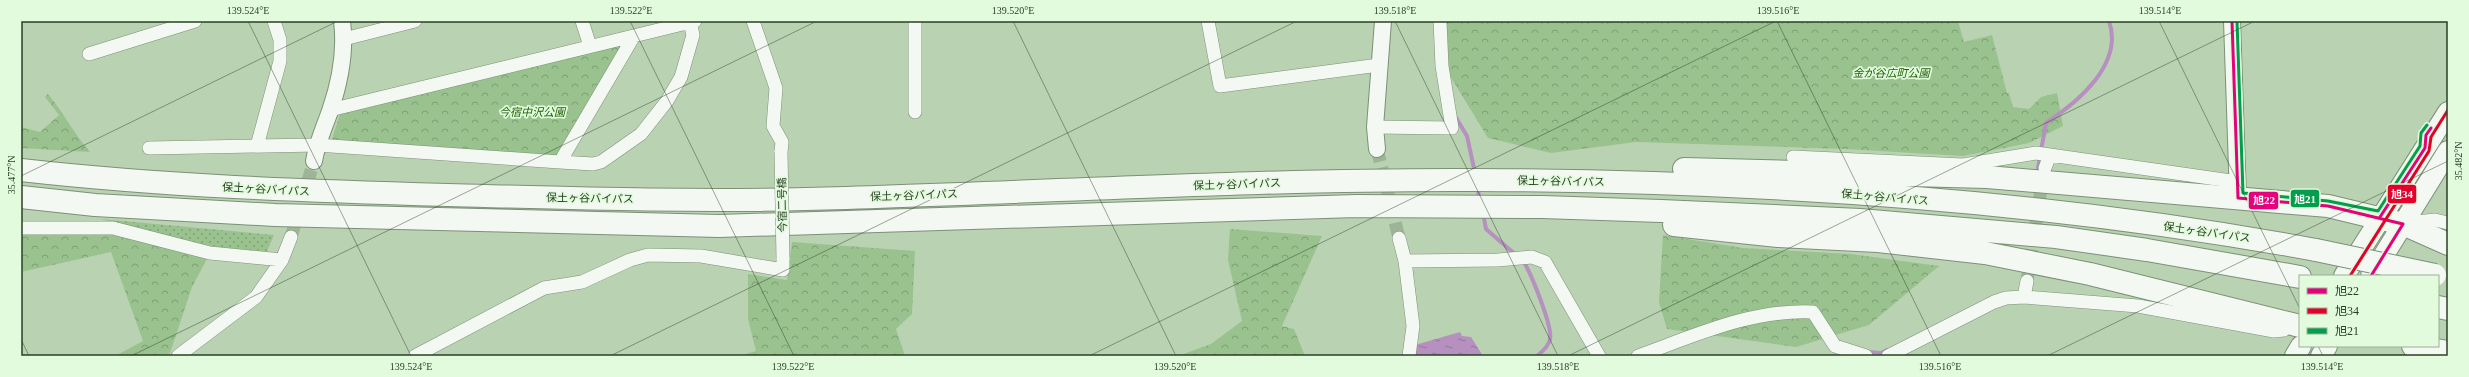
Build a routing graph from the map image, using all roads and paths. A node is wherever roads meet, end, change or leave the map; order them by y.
1 (195, 21) edge
2 (274, 21) edge
3 (342, 21) edge
4 (415, 21) edge
5 (582, 21) edge
6 (693, 21) edge
7 (753, 21) edge
8 (915, 21) edge
9 (1208, 21) edge
10 (1383, 21) edge
11 (1440, 21) edge
12 (2232, 21) edge
13 (634, 36) junction
14 (344, 39) junction
15 (590, 46) junction
16 (89, 54) dead end
17 (1379, 65) junction
18 (330, 110) junction
19 (915, 112) dead end
20 (2448, 112) edge
21 (1375, 127) junction
22 (317, 145) junction
23 (257, 146) junction
24 (149, 148) dead end
25 (1377, 149) tunnel mouth
26 (2448, 151) edge
27 (2050, 155) junction
28 (1793, 157) dead end
29 (314, 161) tunnel mouth
30 (560, 162) junction
31 (2044, 168) tunnel mouth
32 (21, 170) edge
33 (1475, 180) junction
34 (2238, 190) junction
35 (21, 197) edge
36 (1542, 207) junction
37 (2380, 217) junction
38 (2448, 223) edge
39 (2403, 224) junction
40 (21, 228) edge
41 (291, 237) tunnel mouth
42 (1399, 238) tunnel mouth
43 (2448, 244) edge
44 (282, 260) junction
45 (1405, 261) junction
46 (2345, 275) edge
47 (2372, 275) edge
48 (2436, 275) edge
49 (2299, 276) edge
50 (2027, 281) tunnel mouth
51 (2024, 297) junction
52 (2299, 326) edge
53 (2299, 330) edge
54 (2300, 347) edge
55 (2326, 347) edge
56 (2418, 347) edge
57 (2448, 352) edge
58 (186, 354) edge
59 (415, 356) edge
60 (1409, 356) edge
61 (1599, 356) edge
62 (1638, 356) edge
63 (1866, 356) edge
64 (1888, 356) edge
65 (2295, 356) edge
66 (2321, 356) edge

1 - 16 street
2 - 23 street
3 - 14 street
4 - 14 street
5 - 15 street
6 - 13 street
6 - 30 street
7 - 59 street, 今宿二号橋, bridge
8 - 19 street
9 - 17 street
10 - 17 street
11 - 21 street
12 - 34 street
13 - 15 street
13 - 30 street
14 - 18 street
15 - 18 street
17 - 21 street
18 - 22 street
20 - 37 main road
21 - 25 street
22 - 23 street
22 - 29 street
22 - 30 street
23 - 24 street
26 - 39 main road
27 - 28 street
27 - 31 street
27 - 34 street
32 - 33 highway, 保土ヶ谷バイパス
33 - 34 highway
33 - 48 highway, 保土ヶ谷バイパス, bridge
34 - 37 highway
35 - 36 highway
36 - 49 highway
36 - 52 highway
37 - 39 highway
37 - 46 main road
38 - 39 street
39 - 43 highway
39 - 47 main road
40 - 44 street
41 - 44 street
42 - 45 street
44 - 58 street
45 - 60 street
45 - 61 street
50 - 51 street
51 - 53 street
51 - 64 street
54 - 65 main road
55 - 66 main road
56 - 57 highway
62 - 63 street

